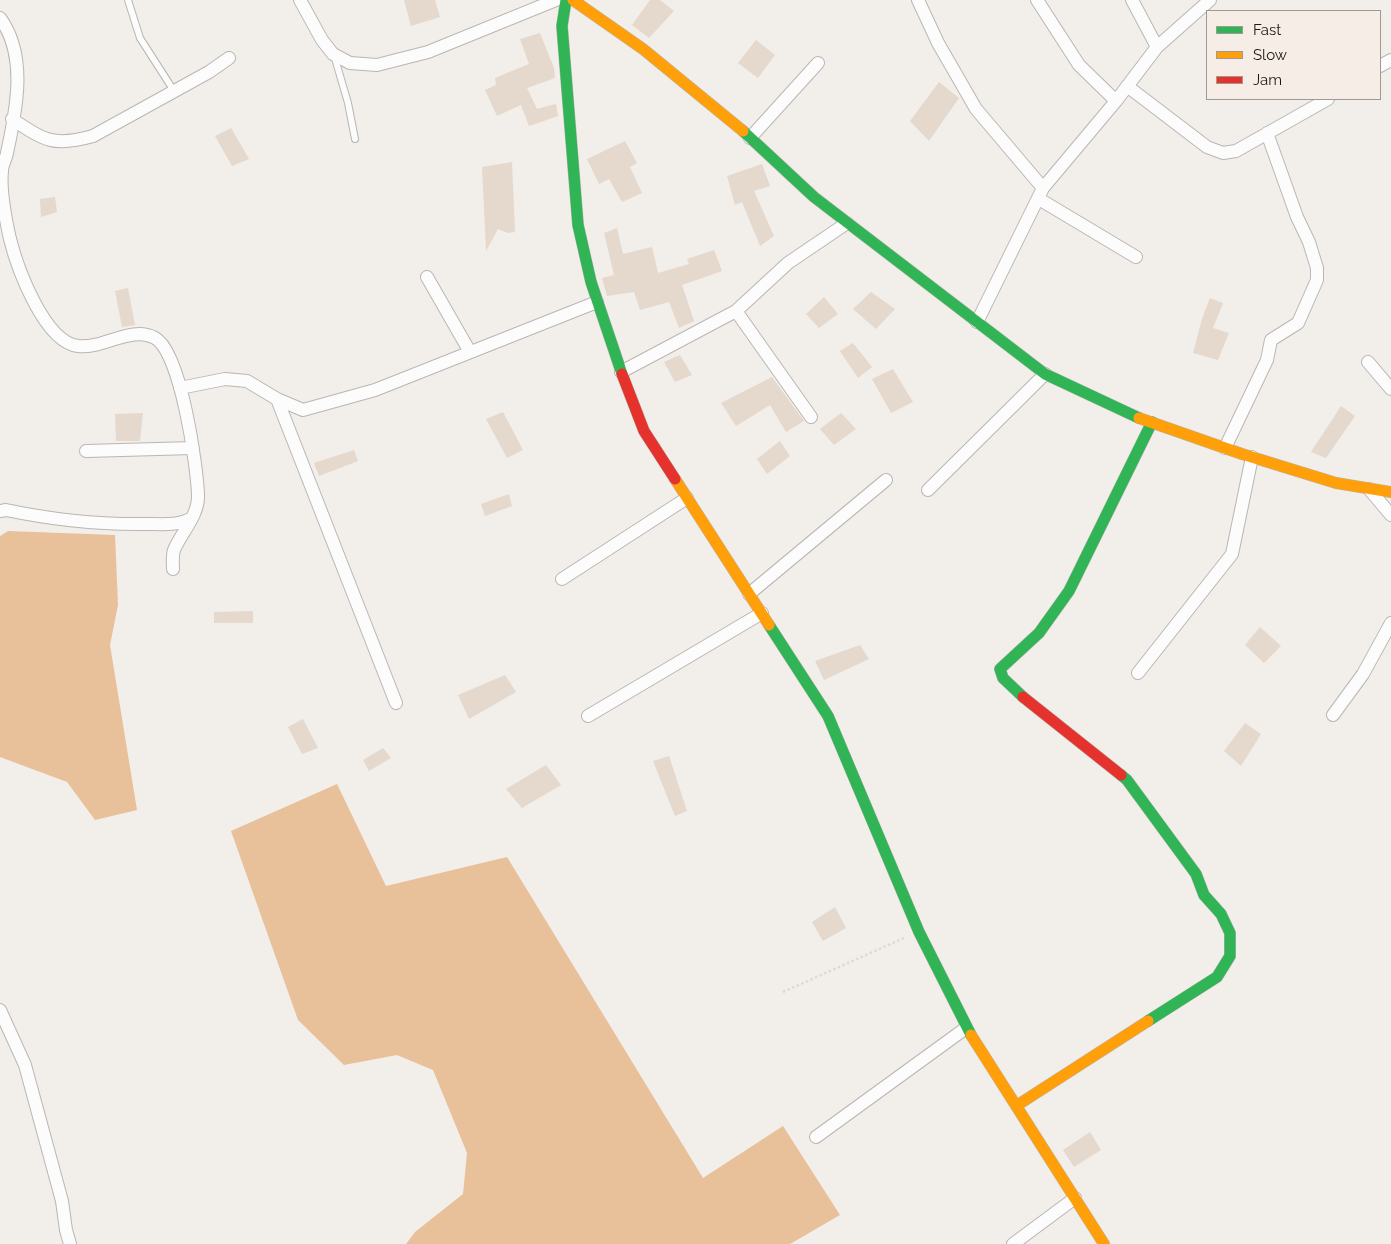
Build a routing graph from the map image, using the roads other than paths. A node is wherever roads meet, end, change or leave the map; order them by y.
1 (128, 0) edge
2 (300, 0) edge
3 (556, 0) edge
4 (566, 0) edge
5 (573, 0) edge
6 (918, 0) edge
7 (1037, 0) edge
8 (1132, 0) edge
9 (1210, 0) edge
10 (0, 18) edge
11 (1156, 47) junction
12 (334, 54) junction
13 (229, 58) dead end
14 (818, 62) dead end
15 (1127, 86) junction
16 (174, 91) junction
17 (1326, 100) edge
18 (1116, 101) junction
19 (12, 118) junction
20 (1267, 132) junction
21 (750, 138) junction
22 (355, 139) dead end
23 (1041, 194) junction
24 (847, 223) junction
25 (1136, 257) dead end
26 (426, 277) dead end
27 (597, 302) junction
28 (736, 311) junction
29 (977, 322) junction
30 (470, 352) junction
31 (1368, 362) dead end
32 (621, 372) junction
33 (1045, 374) junction
34 (180, 388) junction
35 (1391, 389) edge
36 (277, 399) junction
37 (811, 417) dead end
38 (1152, 422) junction
39 (192, 448) junction
40 (1225, 448) junction
41 (86, 450) dead end
42 (1252, 457) junction
43 (886, 480) dead end
44 (1370, 489) junction
45 (928, 490) dead end
46 (1391, 492) edge
47 (687, 498) junction
48 (0, 512) edge
49 (1391, 515) edge
50 (192, 518) junction
51 (173, 569) dead end
52 (562, 579) dead end
53 (749, 594) junction
54 (762, 613) junction
55 (1391, 623) edge
56 (1138, 673) dead end
57 (396, 703) dead end
58 (1332, 715) dead end
59 (588, 716) dead end
60 (0, 1010) edge
61 (966, 1028) junction
62 (1016, 1106) junction
63 (816, 1137) dead end
64 (1075, 1198) junction
65 (70, 1244) edge
66 (1013, 1244) edge
67 (1104, 1244) edge

1 - 16 lane
2 - 12 street
3 - 12 street
4 - 27 street
5 - 21 street
6 - 23 street
7 - 18 street
8 - 11 street
9 - 11 street
10 - 19 street
11 - 15 street
12 - 22 lane
13 - 16 street
14 - 21 street
15 - 18 street
15 - 20 street
16 - 19 street
17 - 20 street
18 - 23 street
19 - 34 street
20 - 40 street
21 - 24 street
23 - 25 street
23 - 29 street
24 - 28 street
24 - 29 street
26 - 30 street
27 - 30 street
27 - 32 street
28 - 32 street
28 - 37 street
29 - 33 street
30 - 36 street
31 - 35 street
32 - 47 street
33 - 38 street
33 - 45 street
34 - 36 street
34 - 39 street
36 - 57 street
38 - 40 street
38 - 62 street
39 - 41 street
39 - 50 street
40 - 42 street
42 - 44 street
42 - 56 street
43 - 53 street
44 - 46 street
44 - 49 street
47 - 52 street
47 - 53 street
48 - 50 street
50 - 51 street
53 - 54 street
54 - 59 street
54 - 61 street
55 - 58 street
60 - 65 street
61 - 62 street
61 - 63 street
62 - 64 street
64 - 66 street
64 - 67 street

